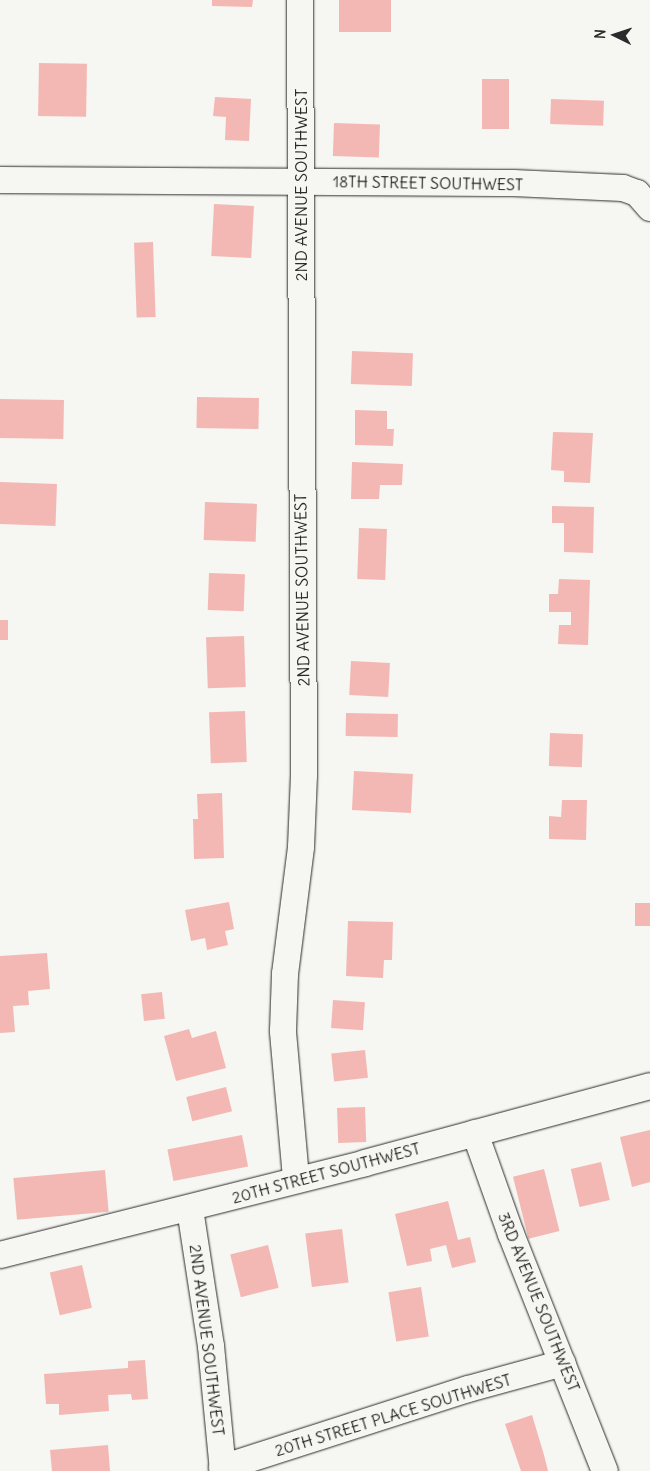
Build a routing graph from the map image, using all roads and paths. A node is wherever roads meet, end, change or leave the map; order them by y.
1 (300, 0) edge
2 (0, 180) edge
3 (302, 181) junction
4 (646, 203) edge
5 (650, 1086) edge
6 (475, 1133) junction
7 (296, 1178) junction
8 (190, 1209) junction
9 (0, 1255) edge
10 (563, 1363) junction
11 (222, 1470) edge
12 (605, 1471) edge

1 - 3 street, 2ND AVENUE SOUTHWEST
2 - 3 street, 18TH STREET SOUTHWEST
3 - 4 street, 18TH STREET SOUTHWEST
3 - 7 street, 2ND AVENUE SOUTHWEST
5 - 6 street, 20TH STREET SOUTHWEST
6 - 7 street, 20TH STREET SOUTHWEST
6 - 10 street, 3RD AVENUE SOUTHWEST
7 - 8 street, 20TH STREET SOUTHWEST
8 - 9 street, 20TH STREET SOUTHWEST
8 - 11 street, 2ND AVENUE SOUTHWEST
10 - 11 street, 20TH STREET PLACE SOUTHWEST
10 - 12 street, 3RD AVENUE SOUTHWEST

